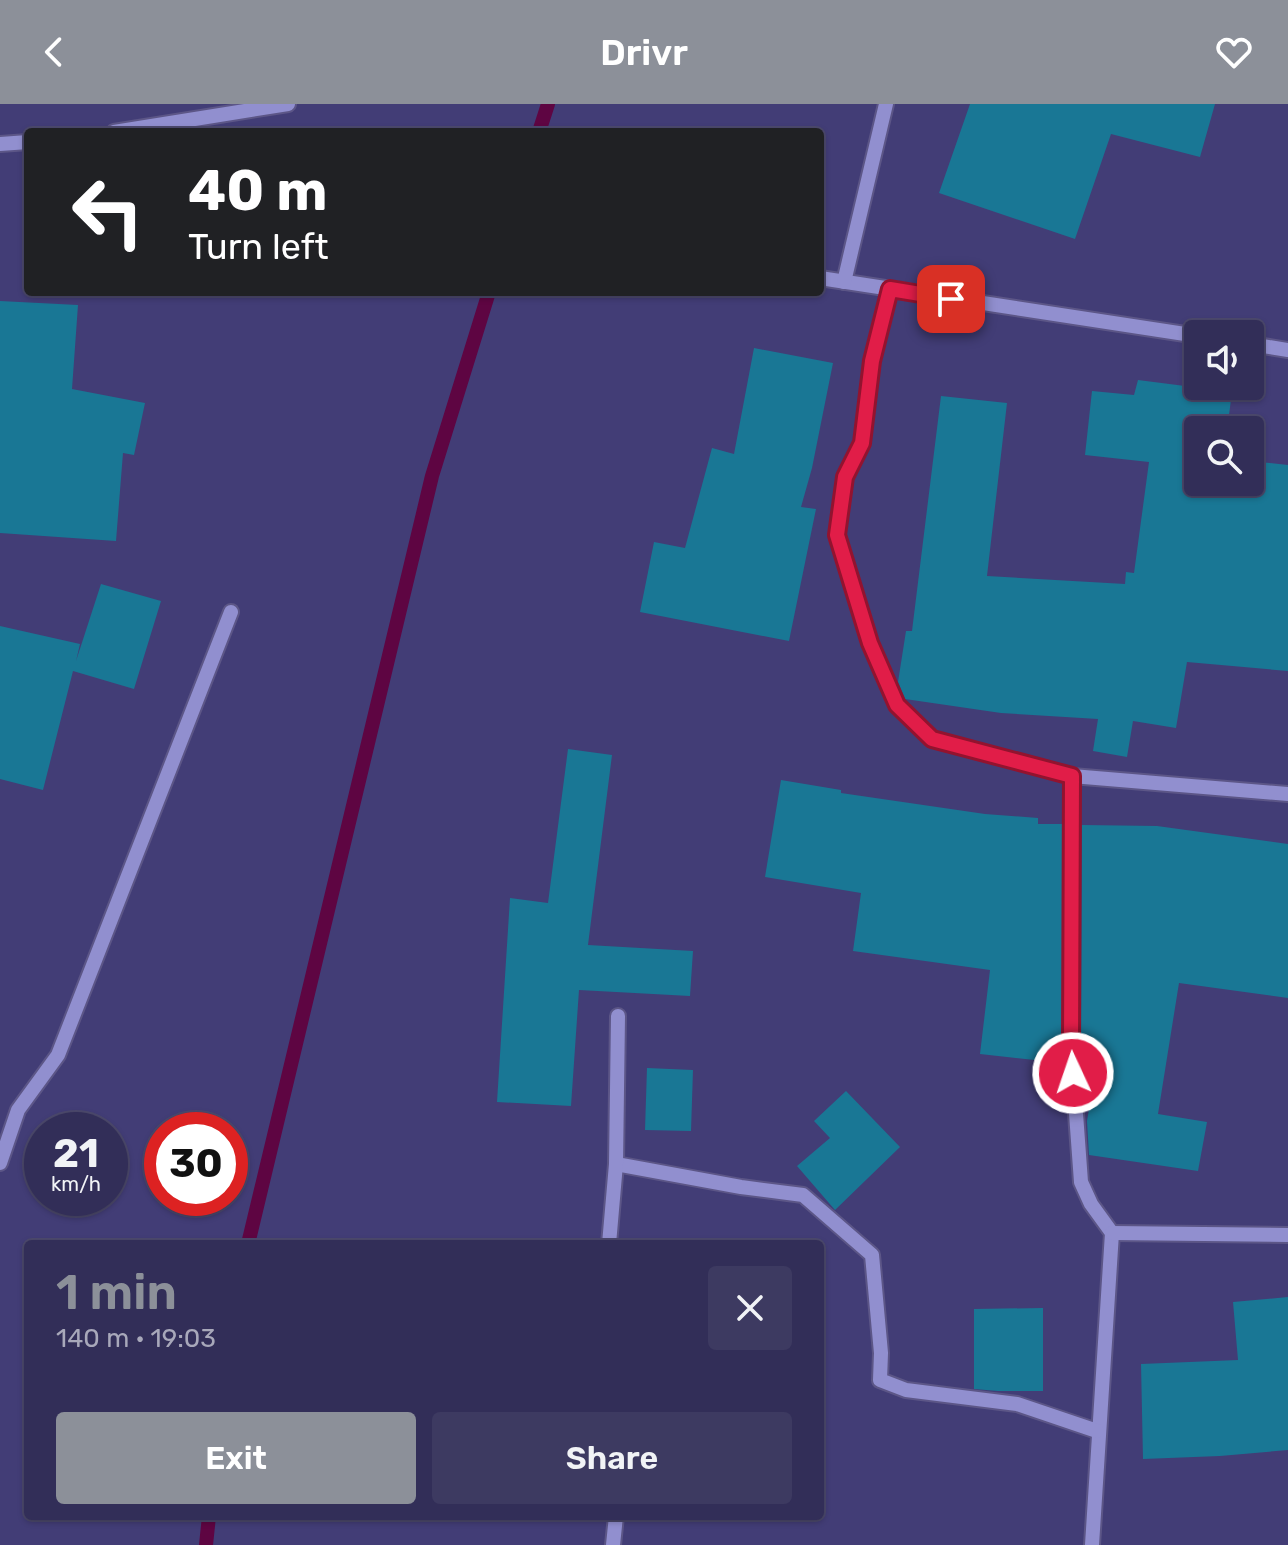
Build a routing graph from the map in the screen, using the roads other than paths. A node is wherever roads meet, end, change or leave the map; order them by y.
1 (288, 104) edge
2 (886, 104) edge
3 (139, 128) edge
4 (24, 142) edge
5 (0, 144) edge
6 (824, 279) edge
7 (844, 282) junction
8 (890, 289) junction
9 (1184, 334) edge
10 (1264, 346) edge
11 (1288, 350) edge
12 (231, 612) dead end
13 (1072, 776) junction
14 (1288, 794) edge
15 (618, 1016) dead end
16 (0, 1163) edge
17 (616, 1164) junction
18 (1112, 1233) junction
19 (1288, 1235) edge
20 (609, 1240) edge
21 (1097, 1431) junction
22 (616, 1520) edge
23 (613, 1545) edge
24 (1092, 1545) edge

1 - 3 street
2 - 7 street
4 - 5 street
6 - 7 street
7 - 8 street
8 - 9 street
8 - 13 street
10 - 11 street
12 - 16 street
13 - 14 street
13 - 18 street
15 - 17 street
17 - 20 street
17 - 21 street
18 - 19 street
18 - 21 street
21 - 24 street
22 - 23 street

